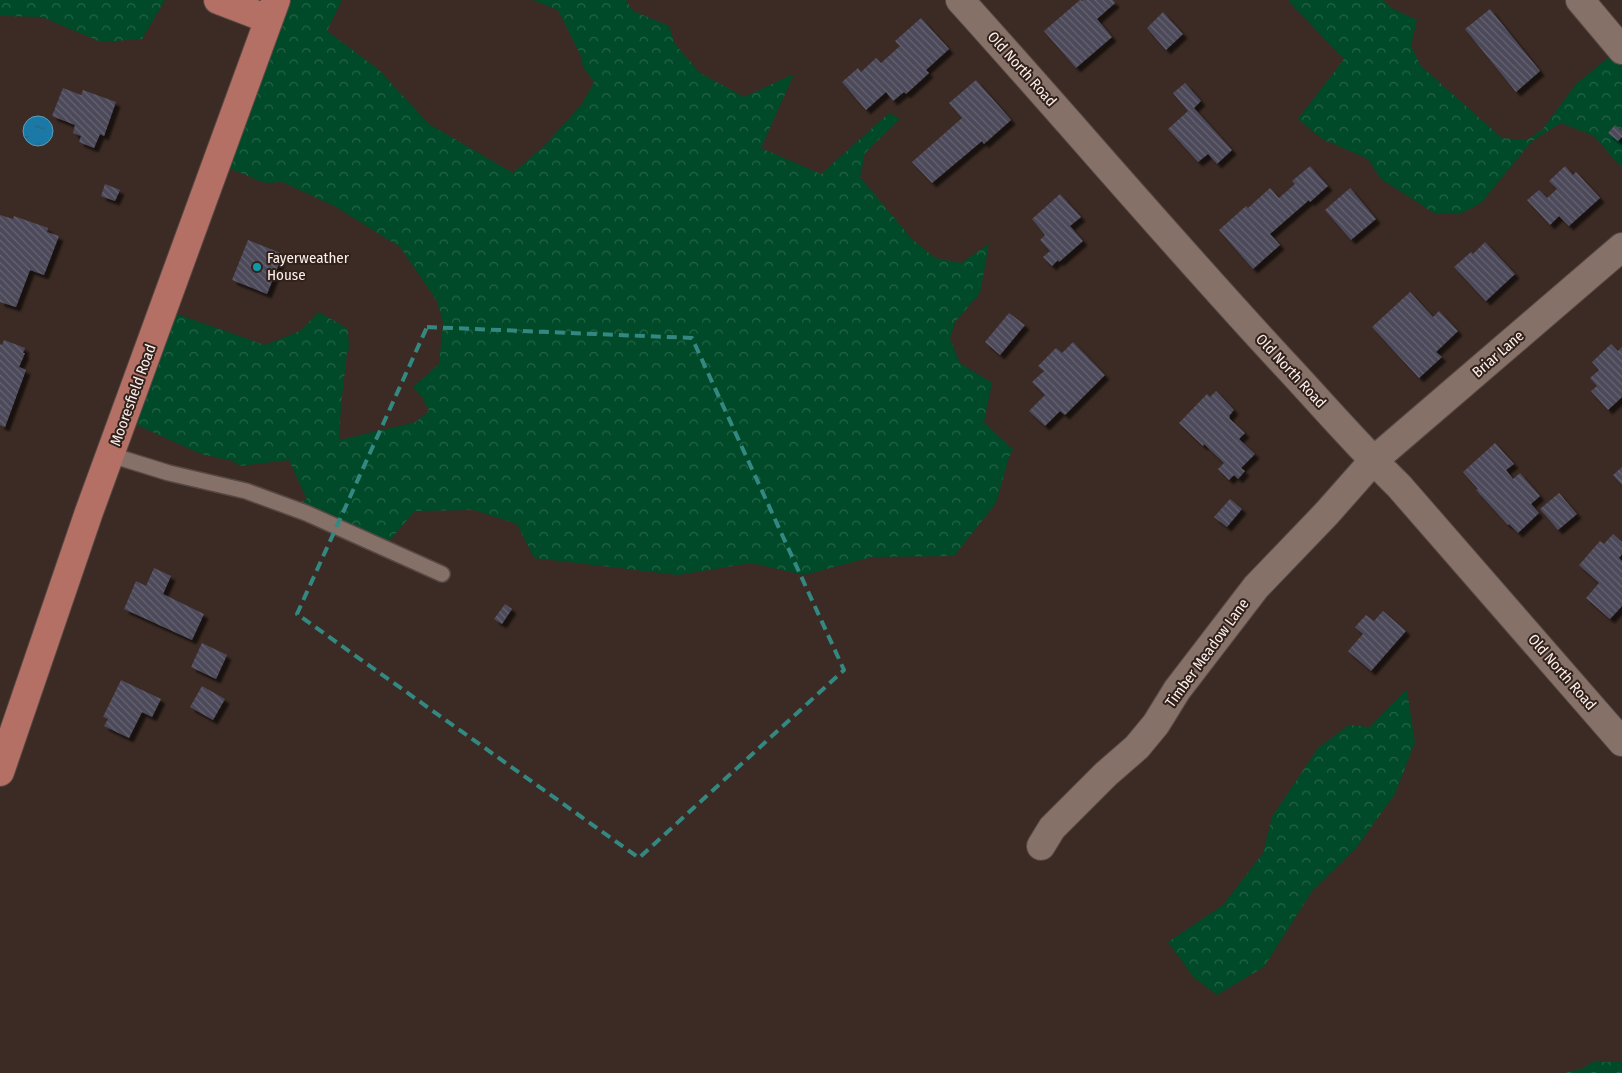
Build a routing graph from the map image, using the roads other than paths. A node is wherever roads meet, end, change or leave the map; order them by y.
1 (218, 0) edge
2 (960, 0) edge
3 (1580, 0) edge
4 (272, 10) edge
5 (1622, 50) edge
6 (1622, 248) edge
7 (111, 455) junction
8 (1374, 461) junction
9 (442, 574) dead end
10 (1622, 742) edge
11 (0, 772) edge
12 (1041, 846) dead end

1 - 4 main road
2 - 8 street, Old North Road
3 - 5 street
4 - 7 main road, Mooresfield Road
6 - 8 street, Briar Lane
7 - 9 lane
7 - 11 main road, Mooresfield Road
8 - 10 street, Old North Road
8 - 12 street, Timber Meadow Lane

